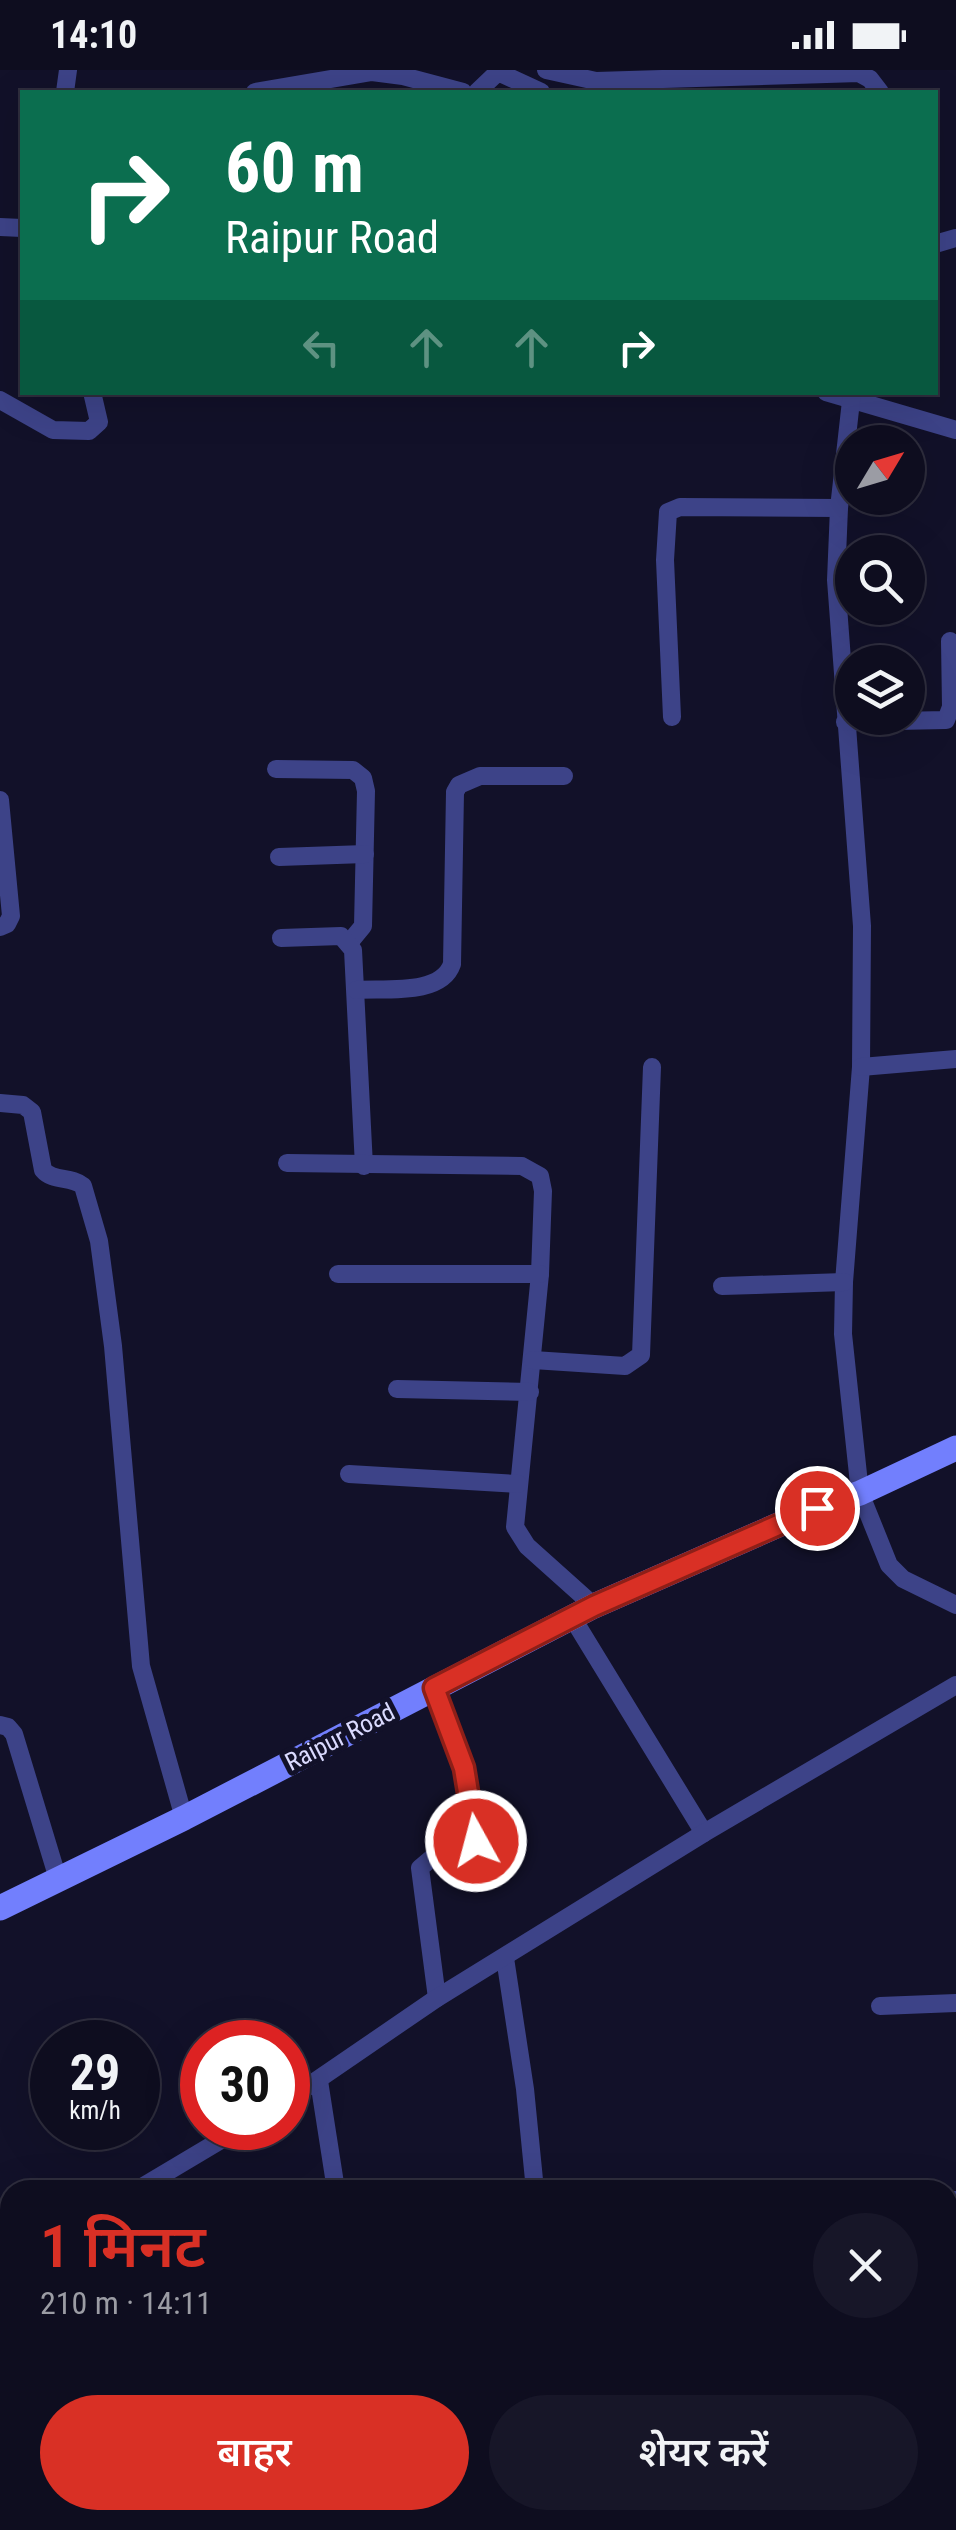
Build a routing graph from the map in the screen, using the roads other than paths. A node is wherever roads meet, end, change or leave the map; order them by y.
1 (546, 70) edge
2 (675, 70) edge
3 (702, 80) junction
4 (330, 85) edge
5 (276, 90) edge
6 (456, 90) edge
7 (480, 90) edge
8 (538, 90) edge
9 (878, 90) edge
10 (93, 395) edge
11 (852, 397) edge
12 (0, 400) edge
13 (848, 425) edge
14 (956, 430) edge
15 (835, 508) edge
16 (838, 515) edge
17 (950, 641) dead end
18 (840, 645) edge
19 (672, 717) dead end
20 (925, 720) edge
21 (845, 735) edge
22 (276, 768) dead end
23 (564, 776) dead end
24 (0, 800) edge
25 (364, 854) junction
26 (279, 858) dead end
27 (0, 927) edge
28 (281, 938) dead end
29 (350, 942) junction
30 (356, 990) junction
31 (956, 1060) edge
32 (652, 1067) dead end
33 (861, 1067) junction
34 (0, 1103) edge
35 (287, 1164) dead end
36 (364, 1166) junction
37 (338, 1274) dead end
38 (540, 1274) junction
39 (844, 1282) junction
40 (722, 1286) dead end
41 (533, 1360) junction
42 (396, 1389) dead end
43 (530, 1392) junction
44 (956, 1448) edge
45 (349, 1474) dead end
46 (518, 1484) junction
47 (860, 1493) junction
48 (956, 1605) edge
49 (583, 1611) junction
50 (956, 1685) edge
51 (434, 1688) junction
52 (0, 1725) edge
53 (184, 1818) junction
54 (704, 1833) junction
55 (58, 1879) junction
56 (0, 1908) edge
57 (505, 1958) junction
58 (437, 1998) junction
59 (956, 2003) edge
60 (880, 2006) dead end
61 (319, 2081) junction
62 (310, 2087) edge
63 (204, 2150) edge
64 (153, 2180) edge
65 (334, 2180) edge
66 (534, 2180) edge

1 - 3 street
2 - 3 street
3 - 9 street
4 - 5 street
4 - 6 street
7 - 8 street
10 - 12 street
11 - 13 street
11 - 14 street
15 - 19 street
16 - 18 street
17 - 20 street
21 - 33 street
22 - 25 street
23 - 30 street
24 - 27 street
25 - 26 street
25 - 29 street
28 - 29 street
29 - 30 street
30 - 36 street
31 - 33 street
32 - 41 street
33 - 39 street
34 - 53 street
35 - 36 street
36 - 38 street
37 - 38 street
38 - 41 street
39 - 40 street
39 - 47 street
41 - 43 street
42 - 43 street
43 - 46 street
44 - 47 main road, Raipur Road
45 - 46 street
46 - 49 street
47 - 48 street
47 - 49 main road, Raipur Road
49 - 51 main road, Raipur Road
49 - 54 street
50 - 54 street
51 - 53 main road, Raipur Road
51 - 58 street
52 - 55 street
53 - 55 main road, Raipur Road
54 - 57 street
55 - 56 main road, Raipur Road
57 - 58 street
57 - 66 street
58 - 61 street
59 - 60 street
61 - 62 street
61 - 65 street
63 - 64 street

